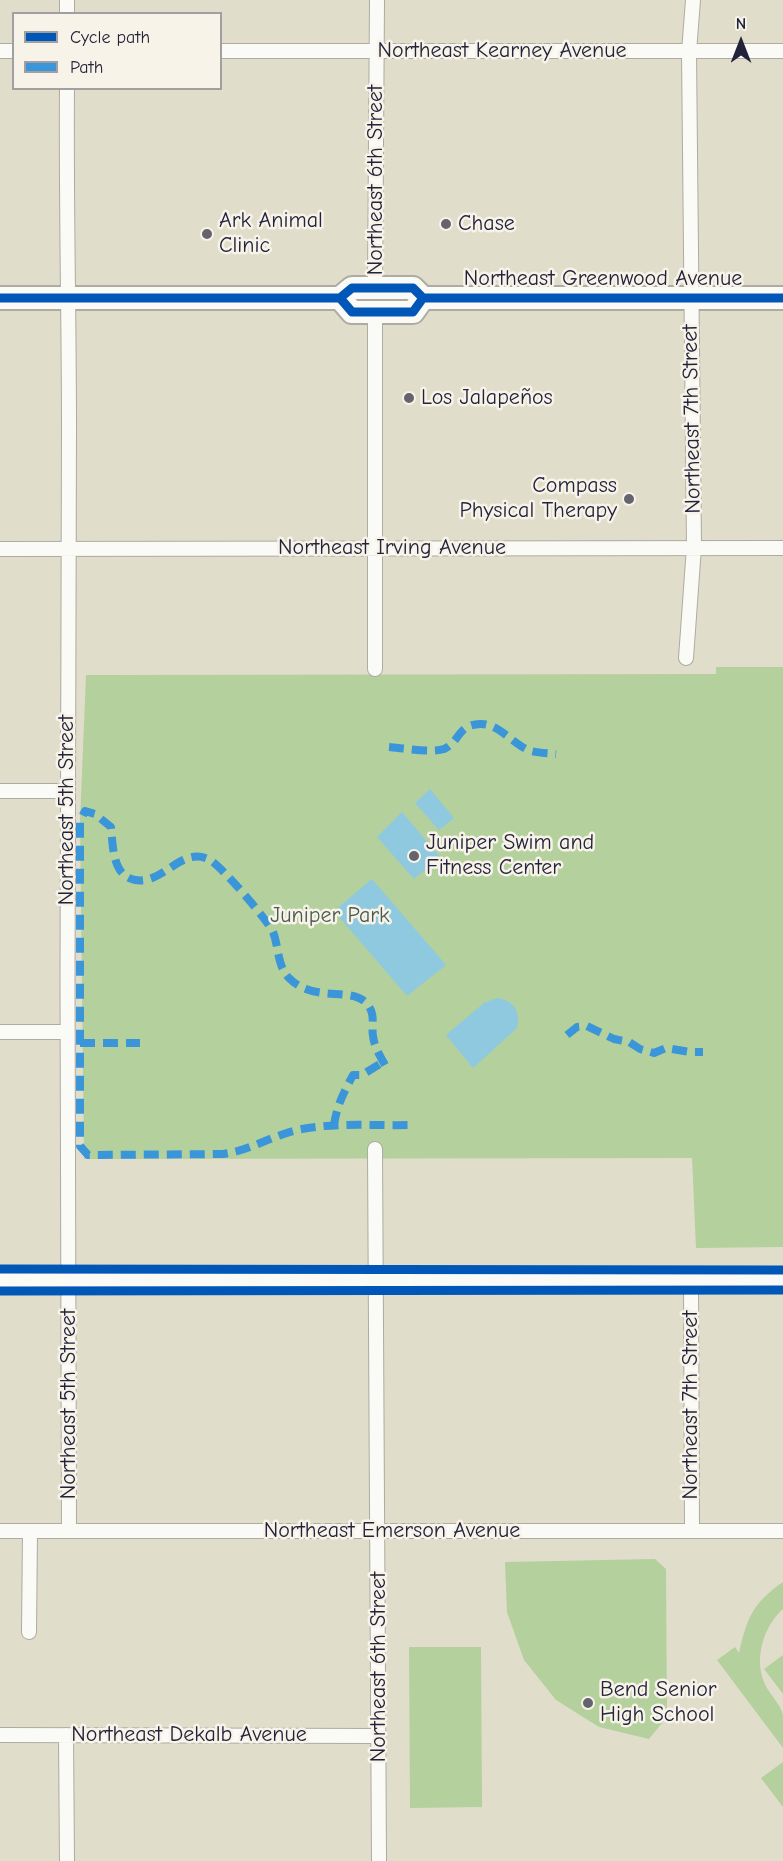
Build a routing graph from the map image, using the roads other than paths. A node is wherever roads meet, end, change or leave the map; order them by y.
1 (377, 0) edge
2 (693, 0) edge
3 (376, 50) junction
4 (222, 51) edge
5 (783, 51) edge
6 (689, 52) junction
7 (67, 90) edge
8 (375, 288) junction
9 (0, 298) edge
10 (68, 298) junction
11 (340, 298) junction
12 (423, 298) junction
13 (690, 298) junction
14 (783, 298) edge
15 (375, 312) junction
16 (694, 547) junction
17 (783, 548) edge
18 (0, 549) edge
19 (68, 549) junction
20 (374, 549) junction
21 (687, 658) dead end
22 (375, 669) dead end
23 (0, 791) edge
24 (67, 791) junction
25 (0, 1032) edge
26 (66, 1032) junction
27 (375, 1149) dead end
28 (691, 1279) junction
29 (783, 1279) edge
30 (0, 1280) edge
31 (69, 1280) junction
32 (377, 1280) junction
33 (692, 1530) junction
34 (0, 1531) edge
35 (30, 1531) junction
36 (69, 1531) junction
37 (378, 1531) junction
38 (783, 1531) edge
39 (29, 1632) dead end
40 (66, 1735) junction
41 (0, 1736) edge
42 (378, 1736) junction
43 (67, 1861) edge
44 (380, 1861) edge

1 - 3 street, Northeast 6th Street
2 - 6 street, Northeast 7th Street
3 - 4 street, Northeast Kearney Avenue
3 - 6 street, Northeast Kearney Avenue
3 - 8 street, Northeast 6th Street
5 - 6 street, Northeast Kearney Avenue
6 - 13 street, Northeast 7th Street
7 - 10 street, Northeast 5th Street
8 - 11 main road, Northeast Greenwood Avenue
8 - 12 main road, Northeast Greenwood Avenue
9 - 10 main road, Northeast Greenwood Avenue
10 - 11 main road, Northeast Greenwood Avenue
10 - 19 street, Northeast 5th Street
11 - 15 main road
12 - 13 main road, Northeast Greenwood Avenue
12 - 15 main road
13 - 14 main road, Northeast Greenwood Avenue
13 - 16 street, Northeast 7th Street
15 - 20 street
16 - 17 street, Northeast Irving Avenue
16 - 20 street, Northeast Irving Avenue
16 - 21 street, Northeast 7th Street
18 - 19 street, Northeast Irving Avenue
19 - 20 street, Northeast Irving Avenue
19 - 24 street, Northeast 5th Street
20 - 22 street
23 - 24 street
24 - 26 street, Northeast 5th Street
25 - 26 street
26 - 31 street, Northeast 5th Street
27 - 32 street, Northeast 6th Street
28 - 29 street
28 - 32 street
28 - 33 street, Northeast 7th Street
30 - 31 street
31 - 32 street
31 - 36 street, Northeast 5th Street
32 - 37 street, Northeast 6th Street
33 - 37 street, Northeast Emerson Avenue
33 - 38 street, Northeast Emerson Avenue
34 - 35 street, Northeast Emerson Avenue
35 - 36 street, Northeast Emerson Avenue
35 - 39 street
36 - 37 street, Northeast Emerson Avenue
37 - 42 street, Northeast 6th Street
40 - 41 street, Northeast Dekalb Avenue
40 - 42 street, Northeast Dekalb Avenue
40 - 43 street
42 - 44 street, Northeast 6th Street

